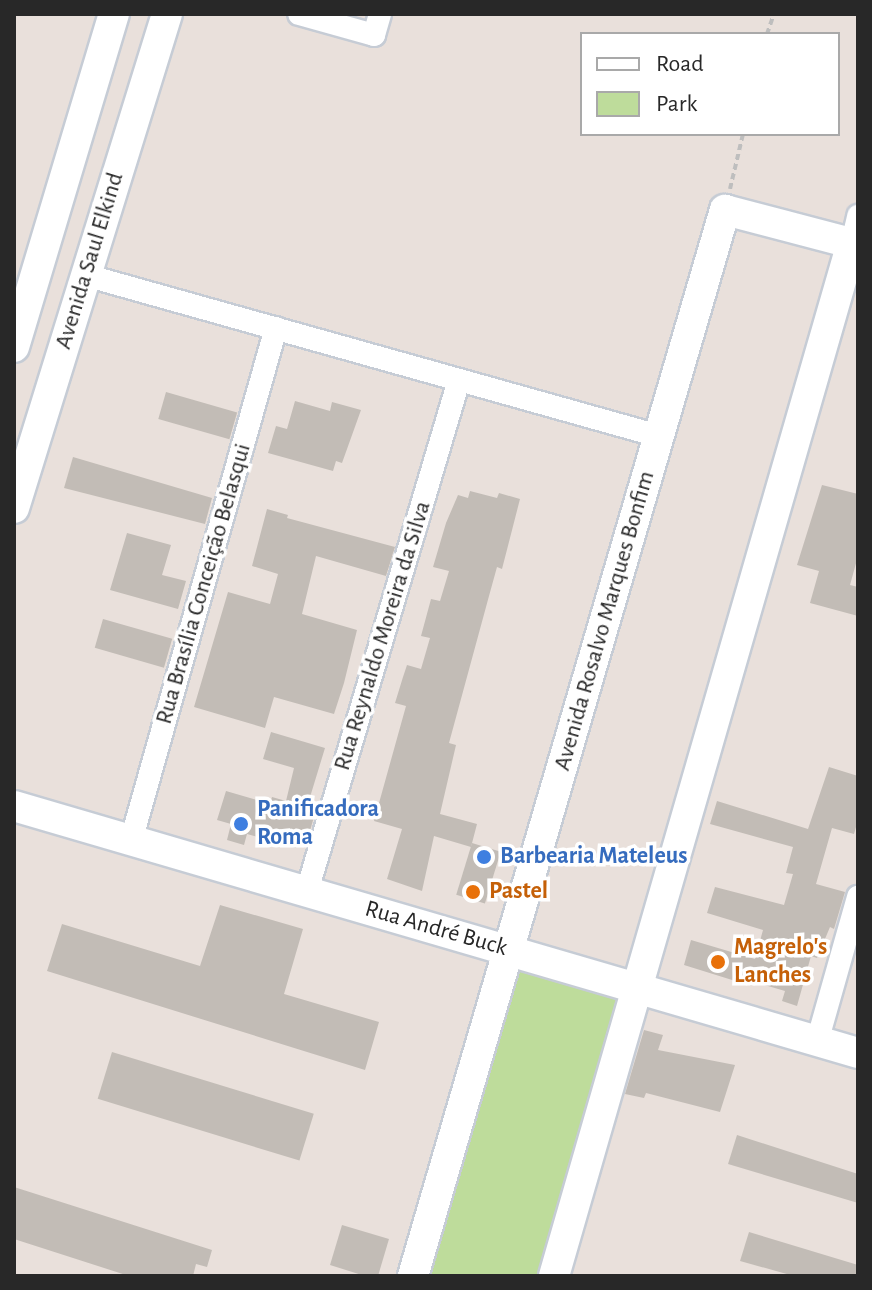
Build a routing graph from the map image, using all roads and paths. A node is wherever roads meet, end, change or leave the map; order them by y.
1 (114, 14) edge
2 (167, 14) edge
3 (299, 14) edge
4 (380, 14) edge
5 (743, 136) edge
6 (725, 210) junction
7 (856, 235) edge
8 (85, 275) junction
9 (276, 328) junction
10 (14, 347) edge
11 (459, 380) junction
12 (659, 436) junction
13 (14, 508) edge
14 (14, 806) edge
15 (131, 841) junction
16 (307, 891) junction
17 (858, 897) edge
18 (509, 951) junction
19 (636, 988) junction
20 (817, 1042) junction
21 (858, 1053) edge
22 (413, 1276) edge
23 (554, 1276) edge

1 - 10 street, Avenida Saul Elkind
2 - 8 street, Avenida Saul Elkind
3 - 4 street
5 - 6 path
6 - 7 street
6 - 12 street, Avenida Rosalvo Marques Bonfim
7 - 19 street
8 - 9 street
8 - 13 street, Avenida Saul Elkind
9 - 11 street
9 - 15 street, Rua Brasília Conceição Belasqui
11 - 12 street
11 - 16 street, Rua Reynaldo Moreira da Silva
12 - 18 street, Avenida Rosalvo Marques Bonfim
14 - 15 street, Rua André Buck
15 - 16 street, Rua André Buck
16 - 18 street, Rua André Buck
17 - 20 street
18 - 19 street, Rua André Buck
18 - 22 street, Avenida Rosalvo Marques Bonfim
19 - 20 street, Rua André Buck
19 - 23 street
20 - 21 street, Rua André Buck

